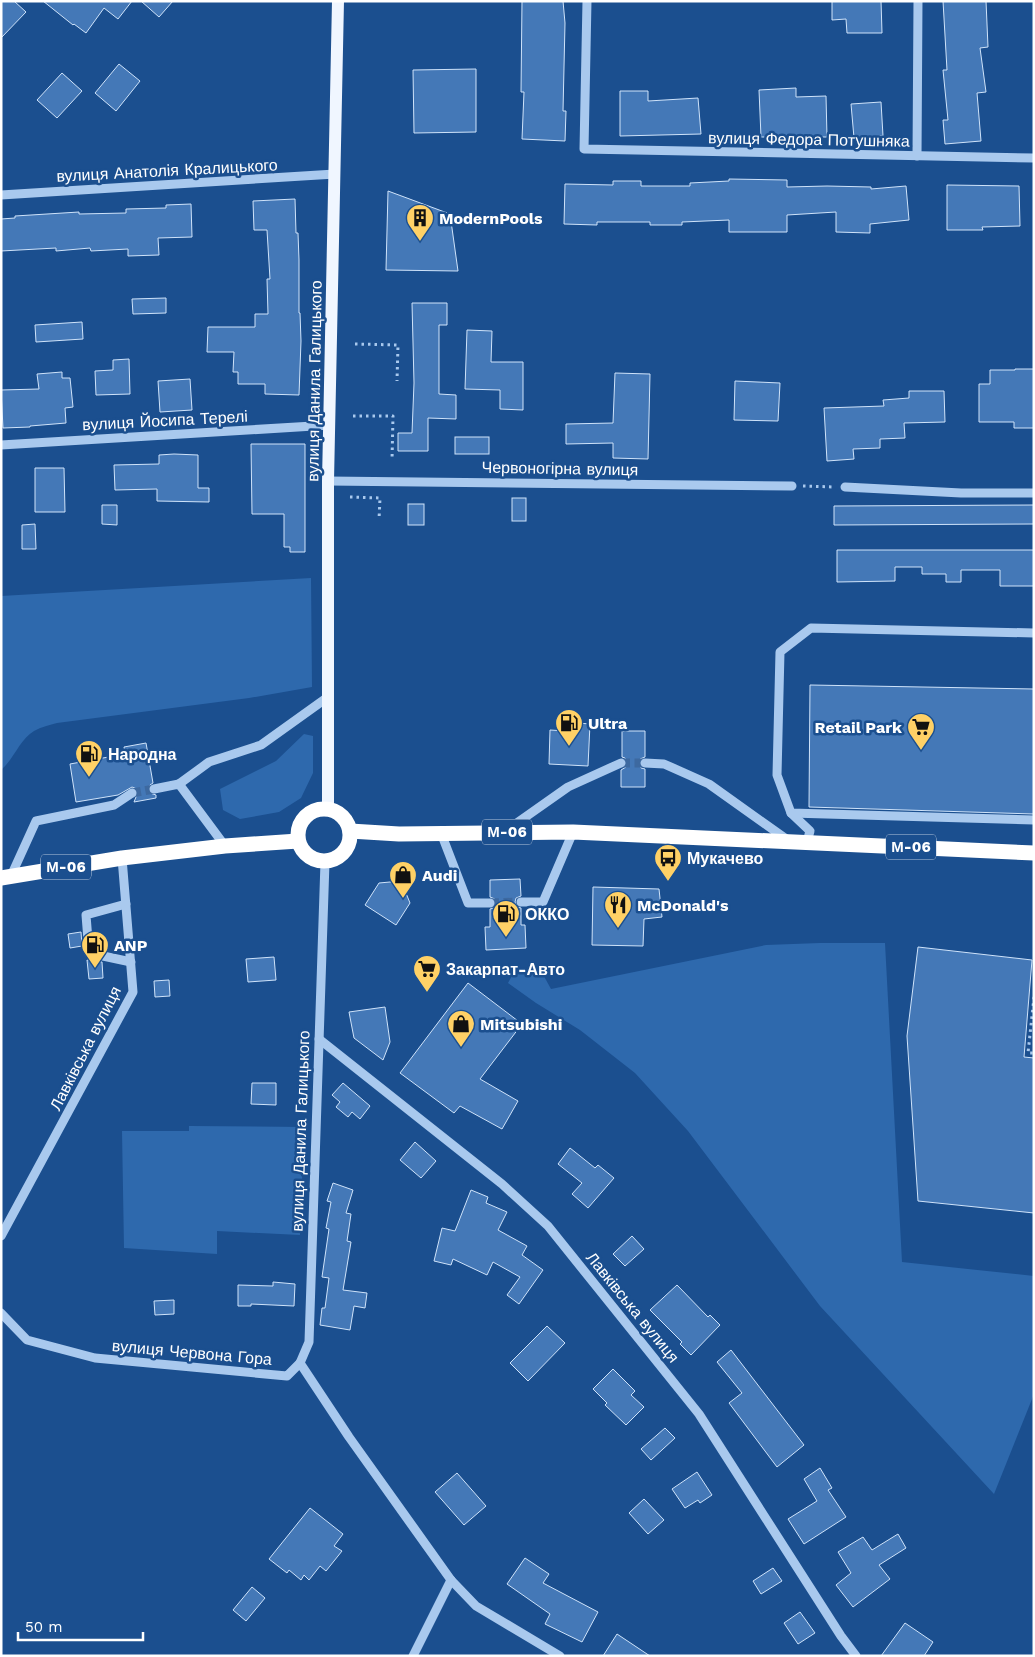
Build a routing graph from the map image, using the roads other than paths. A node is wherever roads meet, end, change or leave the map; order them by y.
1 (338, 1) edge
2 (587, 1) edge
3 (918, 1) edge
4 (917, 156) junction
5 (1034, 158) edge
6 (335, 174) junction
7 (1, 195) edge
8 (330, 425) junction
9 (1, 445) edge
10 (328, 481) junction
11 (792, 486) road end
12 (845, 487) road end
13 (1034, 493) edge
14 (1034, 633) edge
15 (328, 697) junction
16 (622, 763) tunnel mouth
17 (645, 763) tunnel mouth
18 (179, 784) junction
19 (154, 789) tunnel mouth
20 (132, 793) tunnel mouth
21 (328, 809) junction
22 (791, 813) junction
23 (1034, 820) edge
24 (350, 831) junction
25 (504, 832) junction
26 (572, 832) junction
27 (441, 833) junction
28 (298, 841) junction
29 (789, 841) junction
30 (807, 842) junction
31 (225, 846) junction
32 (1034, 854) edge
33 (122, 858) junction
34 (325, 862) junction
35 (6, 877) edge
36 (521, 902) tunnel mouth
37 (490, 903) tunnel mouth
38 (126, 904) junction
39 (131, 962) junction
40 (319, 1038) junction
41 (1, 1236) edge
42 (1, 1313) edge
43 (300, 1364) junction
44 (451, 1580) junction
45 (413, 1656) edge
46 (560, 1656) edge
47 (856, 1656) edge

1 - 6 main road, вулиця Данила Галицького
2 - 4 street, вулиця Федора Потушняка
3 - 4 street
4 - 5 street, вулиця Федора Потушняка
6 - 7 street, вулиця Анатолія Кралицького
6 - 8 main road, вулиця Данила Галицького
8 - 9 street, вулиця Йосипа Терелі
8 - 10 main road, вулиця Данила Галицького
10 - 11 street, Червоногірна вулиця
10 - 15 main road, вулиця Данила Галицького
12 - 13 street
14 - 22 street
15 - 18 street
15 - 21 main road, вулиця Данила Галицького
16 - 25 street
17 - 29 street
18 - 19 street
18 - 31 street
20 - 35 street
21 - 24 highway
21 - 28 highway
22 - 23 street
22 - 30 street
24 - 27 highway, М-06
24 - 34 highway
25 - 26 highway, М-06
25 - 27 highway, М-06
26 - 29 highway, М-06
26 - 36 street
27 - 37 street
28 - 31 highway, М-06
28 - 34 highway
29 - 30 highway, М-06
30 - 32 highway, М-06
31 - 33 highway, М-06
33 - 35 highway, М-06
33 - 38 street, Лавківська вулиця
34 - 40 street, вулиця Данила Галицького
38 - 39 street, Лавківська вулиця
38 - 39 street
39 - 41 street, Лавківська вулиця
40 - 43 street, вулиця Данила Галицького
40 - 47 street, Лавківська вулиця
42 - 43 street, вулиця Червона Гора
43 - 44 street
44 - 45 street
44 - 46 street

